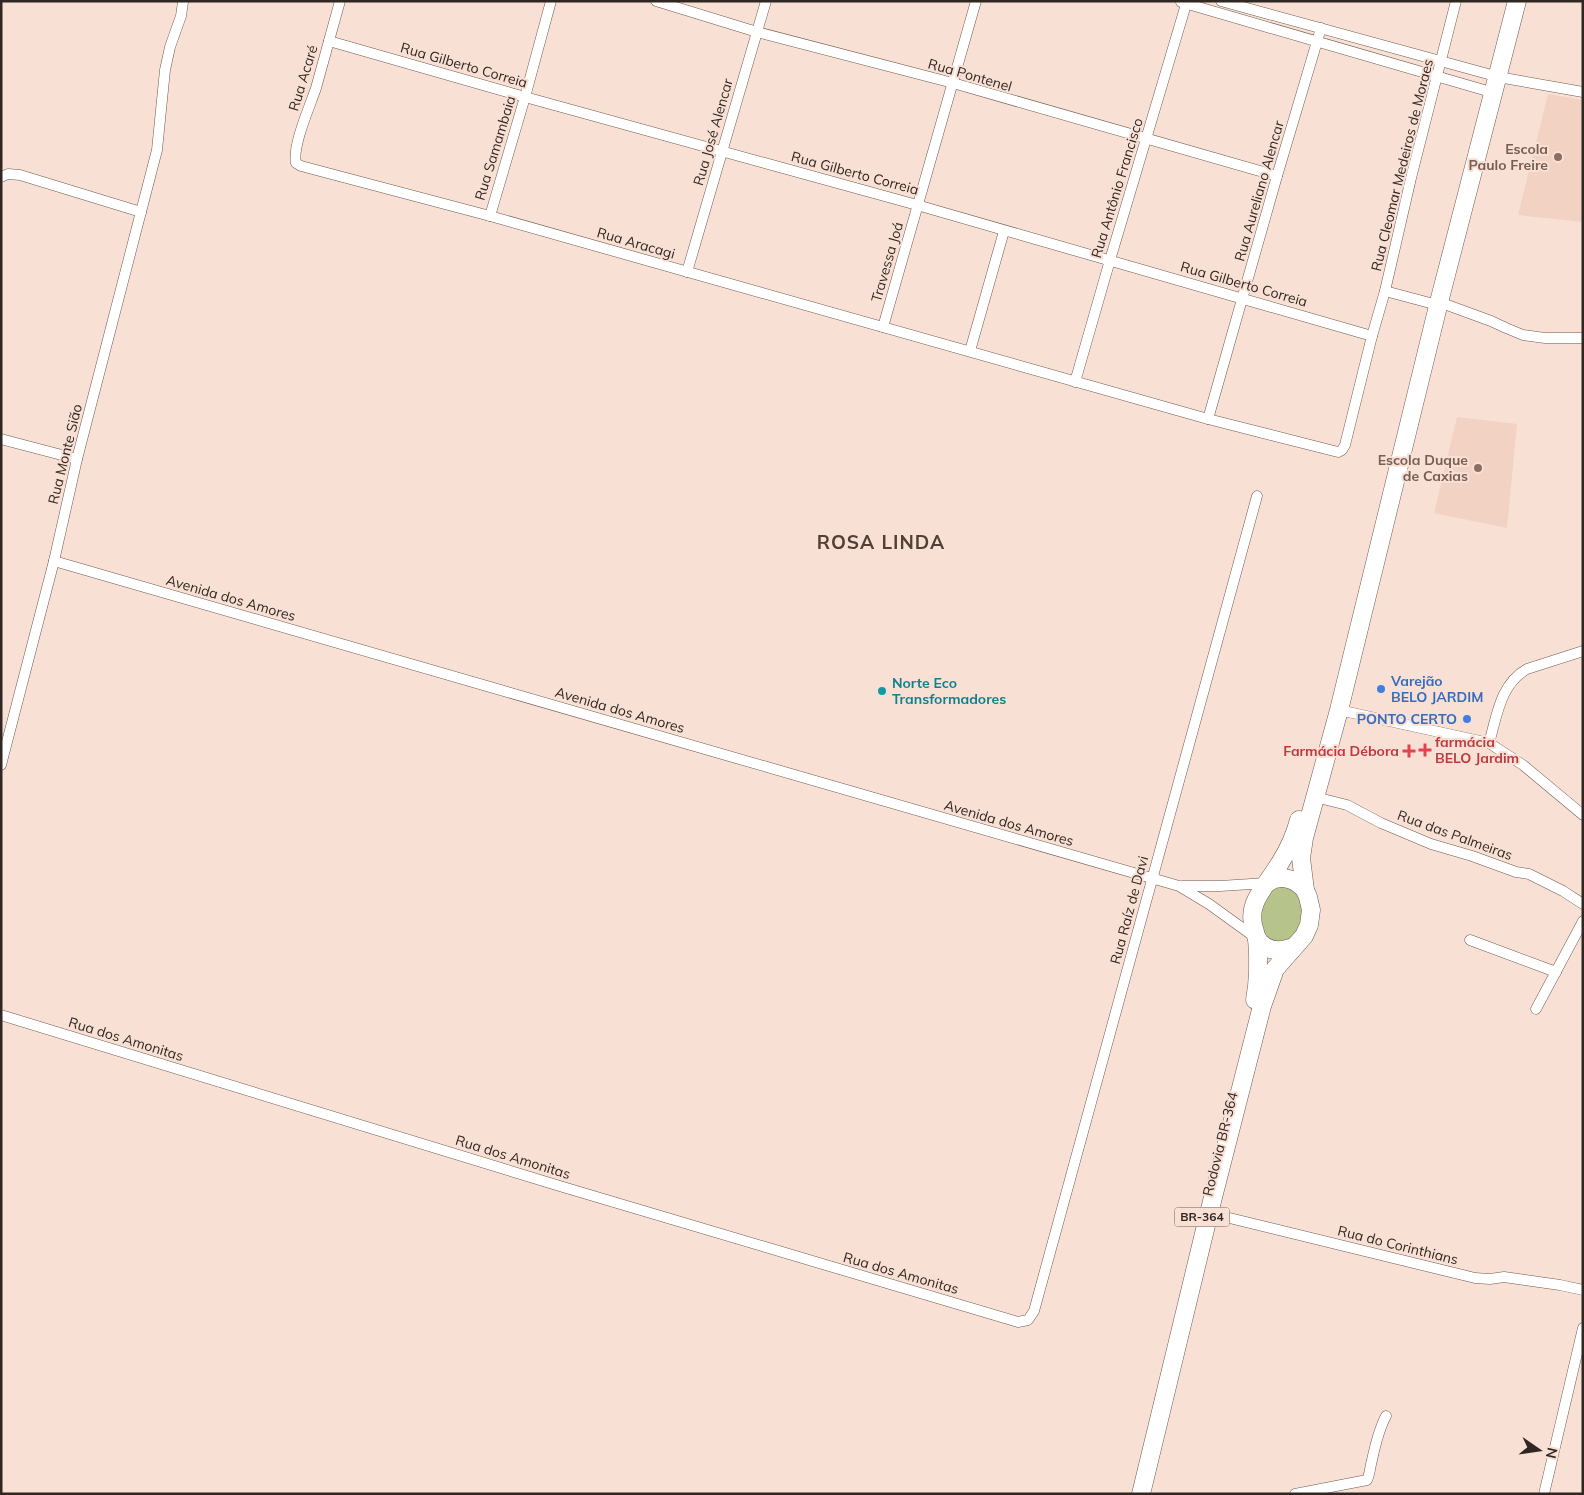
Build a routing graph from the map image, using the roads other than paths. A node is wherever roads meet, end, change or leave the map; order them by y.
1 (340, 1) edge
2 (551, 1) edge
3 (656, 1) edge
4 (766, 1) edge
5 (976, 1) edge
6 (1222, 1) edge
7 (1456, 1) edge
8 (1508, 1) edge
9 (1517, 1) edge
10 (183, 2) edge
11 (1184, 2) edge
12 (1321, 28) junction
13 (757, 32) junction
14 (329, 41) junction
15 (1318, 42) junction
16 (1441, 61) junction
17 (1438, 77) junction
18 (1490, 80) junction
19 (953, 83) junction
20 (1583, 92) edge
21 (525, 97) junction
22 (1146, 139) junction
23 (721, 151) junction
24 (296, 163) joint
25 (1277, 176) junction
26 (1, 177) edge
27 (918, 205) junction
28 (141, 212) junction
29 (490, 216) junction
30 (1004, 230) junction
31 (1110, 260) junction
32 (687, 272) junction
33 (1385, 291) junction
34 (1243, 298) junction
35 (1435, 303) junction
36 (883, 326) junction
37 (1372, 336) junction
38 (1583, 338) edge
39 (970, 350) junction
40 (1075, 382) junction
41 (1208, 419) junction
42 (1, 439) edge
43 (77, 459) junction
44 (1257, 496) dead end
45 (54, 560) junction
46 (1583, 650) edge
47 (1339, 710) junction
48 (1490, 743) junction
49 (1, 765) edge
50 (1315, 796) junction
51 (1583, 815) edge
52 (1152, 878) junction
53 (1267, 882) junction
54 (1179, 886) junction
55 (1305, 890) junction
56 (1583, 904) edge
57 (1583, 921) edge
58 (1257, 938) junction
59 (1470, 940) dead end
60 (1293, 948) junction
61 (1556, 972) junction
62 (1536, 1010) dead end
63 (1, 1015) edge
64 (1209, 1213) junction
65 (1583, 1290) edge
66 (1018, 1322) joint
67 (1583, 1328) edge
68 (1386, 1416) dead end
69 (1132, 1494) edge
70 (1141, 1494) edge
71 (1295, 1494) edge
72 (1544, 1494) edge

1 - 14 street, Rua Acaré
2 - 21 street, Rua Samambaia
3 - 13 street, Rua Pontenel
4 - 13 street, Rua José Alencar
5 - 19 street, Travessa Joá
6 - 12 street
7 - 16 street, Rua Cleomar Medeiros de Moraes
8 - 18 highway, BR-364
9 - 18 highway, BR-364
10 - 28 street, Rua Monte Sião
11 - 15 street
11 - 22 street, Rua Antônio Francisco
12 - 15 street, Rua Aureliano Alencar
12 - 16 street
13 - 19 street, Rua Pontenel
13 - 23 street, Rua José Alencar
14 - 21 street, Rua Gilberto Correia
14 - 24 street, Rua Acaré
15 - 17 street
15 - 25 street, Rua Aureliano Alencar
16 - 17 street, Rua Cleomar Medeiros de Moraes
16 - 18 street
17 - 18 street
17 - 33 street, Rua Cleomar Medeiros de Moraes
18 - 20 street
18 - 35 highway, BR-364
19 - 22 street, Rua Pontenel
19 - 27 street, Travessa Joá
21 - 23 street, Rua Gilberto Correia
21 - 29 street, Rua Samambaia
22 - 25 street, Rua Pontenel
22 - 31 street, Rua Antônio Francisco
23 - 27 street, Rua Gilberto Correia
23 - 32 street, Rua José Alencar
24 - 29 street, Rua Aracagi
25 - 34 street, Rua Aureliano Alencar
26 - 28 street
27 - 30 street, Rua Gilberto Correia
27 - 36 street, Travessa Joá
28 - 43 street, Rua Monte Sião
29 - 32 street, Rua Aracagi
30 - 31 street, Rua Gilberto Correia
30 - 39 street
31 - 34 street, Rua Gilberto Correia
31 - 40 street, Rua Antônio Francisco
32 - 36 street, Rua Aracagi
33 - 35 street
33 - 37 street, Rua Cleomar Medeiros de Moraes
34 - 37 street, Rua Gilberto Correia
34 - 41 street, Rua Aureliano Alencar
35 - 38 street
35 - 47 highway, BR-364
35 - 53 highway, BR-364
36 - 39 street, Rua Aracagi
37 - 41 street
39 - 40 street
40 - 41 street
42 - 43 street
43 - 45 street, Rua Monte Sião
44 - 52 street, Rua Raíz de Davi
45 - 49 street, Rua Monte Sião
45 - 52 street, Avenida dos Amores
46 - 48 street
47 - 48 street
47 - 50 highway, BR-364
48 - 51 street
50 - 55 highway, BR-364
50 - 56 street, Rua das Palmeiras
52 - 54 street, Avenida dos Amores
52 - 66 street, Rua Raíz de Davi
53 - 54 street, Avenida dos Amores
53 - 55 highway
53 - 58 highway, BR-364
54 - 58 street, Avenida dos Amores
55 - 60 highway, BR-364
57 - 61 street
58 - 60 highway
58 - 69 highway, Rodovia BR-364 / BR-364
59 - 61 street
60 - 64 highway, BR-364
61 - 62 street
63 - 66 street, Rua dos Amonitas
64 - 65 street, Rua do Corinthians
64 - 70 highway, BR-364
67 - 72 street
68 - 71 street

